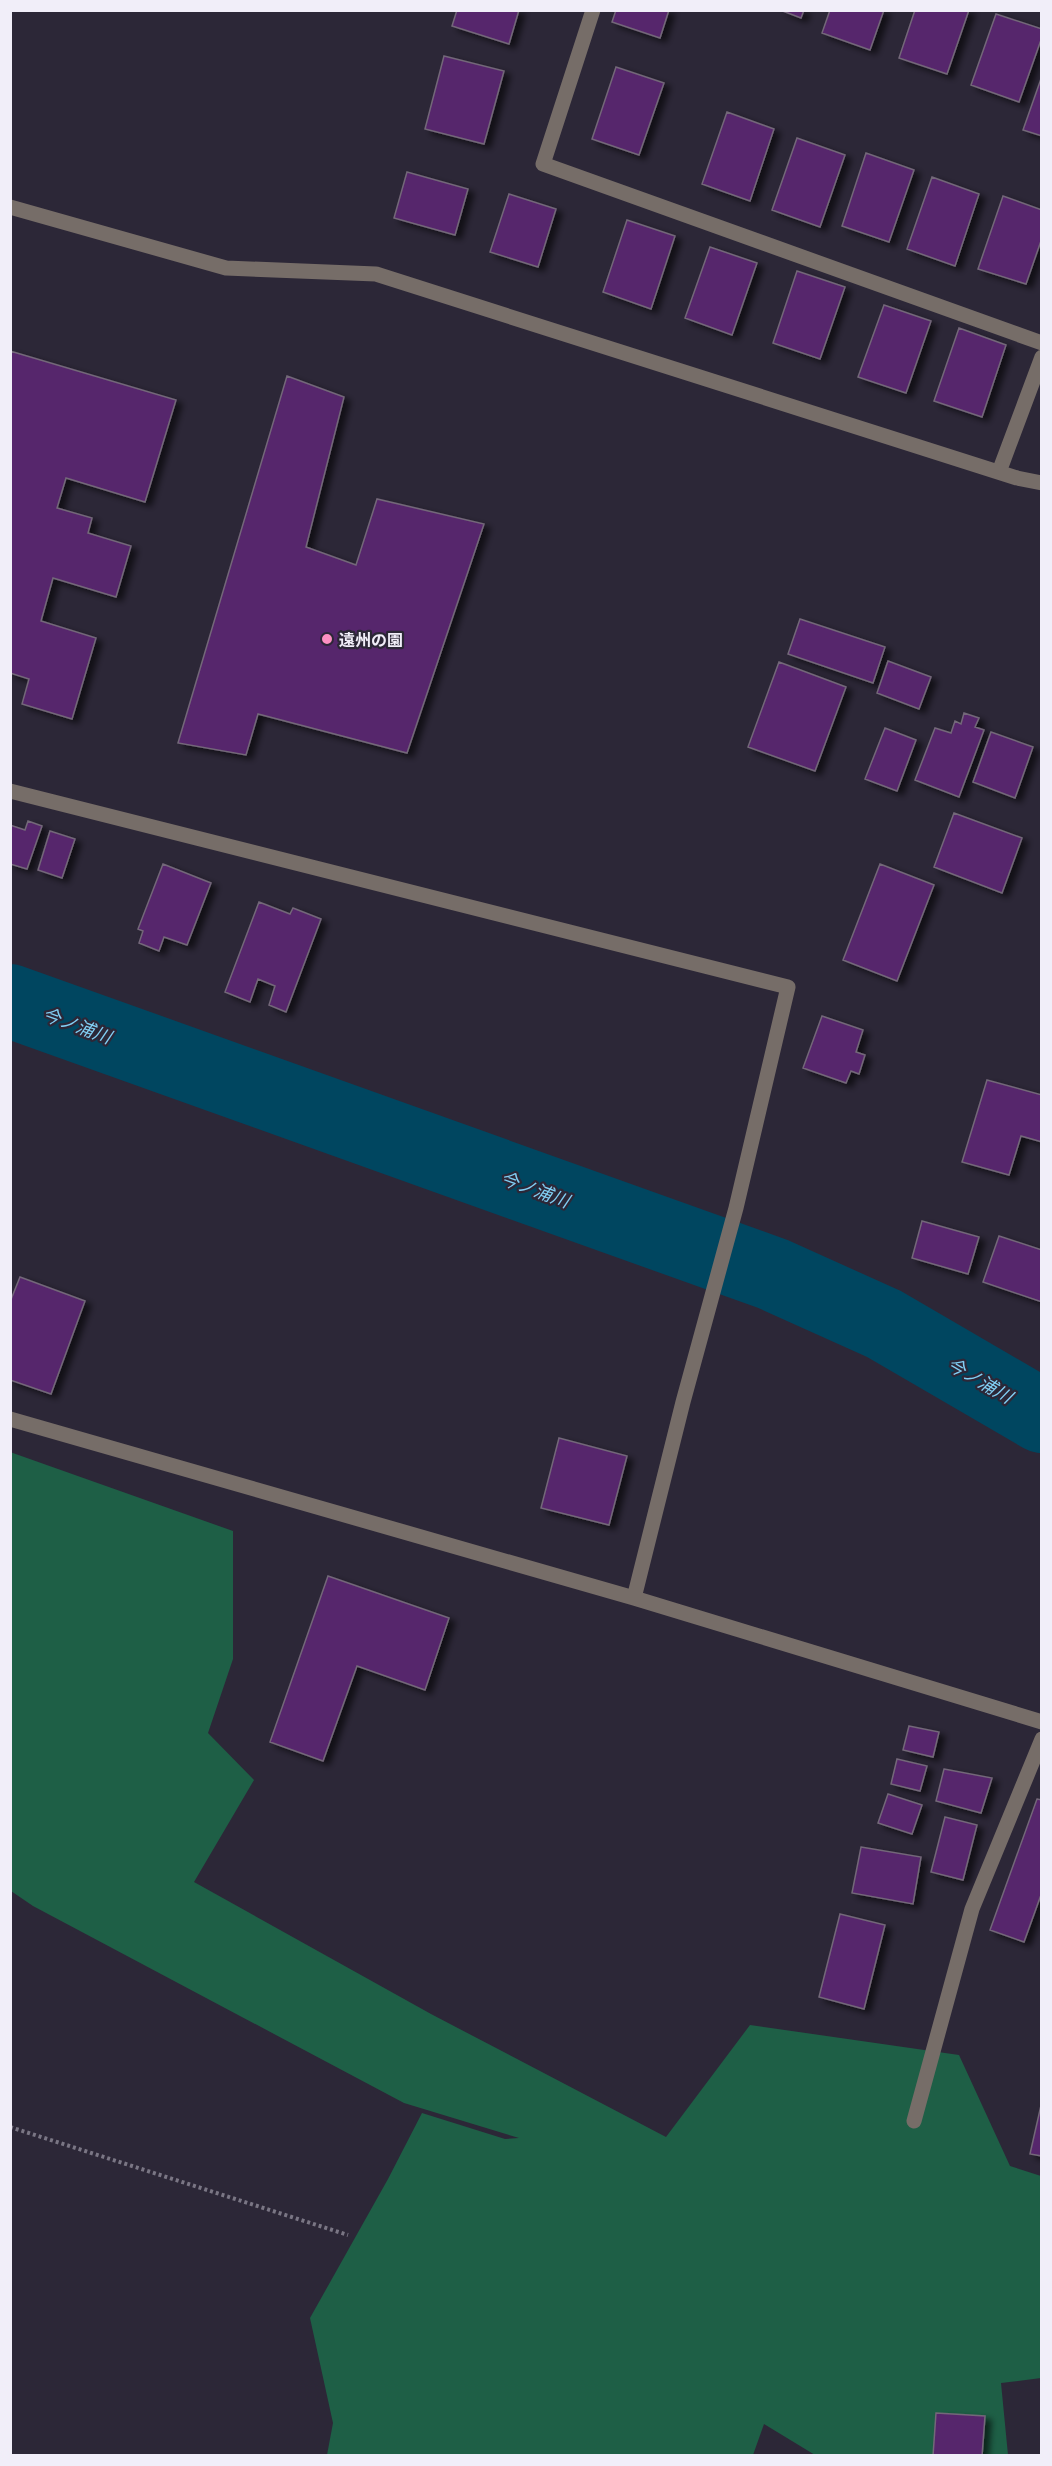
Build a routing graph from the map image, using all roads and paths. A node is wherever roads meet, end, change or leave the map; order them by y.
1 (593, 10) edge
2 (10, 207) edge
3 (1041, 343) edge
4 (1041, 357) edge
5 (999, 472) junction
6 (1041, 483) edge
7 (10, 791) edge
8 (10, 1419) edge
9 (634, 1598) junction
10 (1041, 1722) edge
11 (1041, 1739) edge
12 (914, 2121) dead end
13 (10, 2127) edge
14 (348, 2235) dead end

1 - 3 street
2 - 5 street
4 - 5 street
5 - 6 street
7 - 9 street
8 - 9 street
9 - 10 street
11 - 12 street
13 - 14 path

